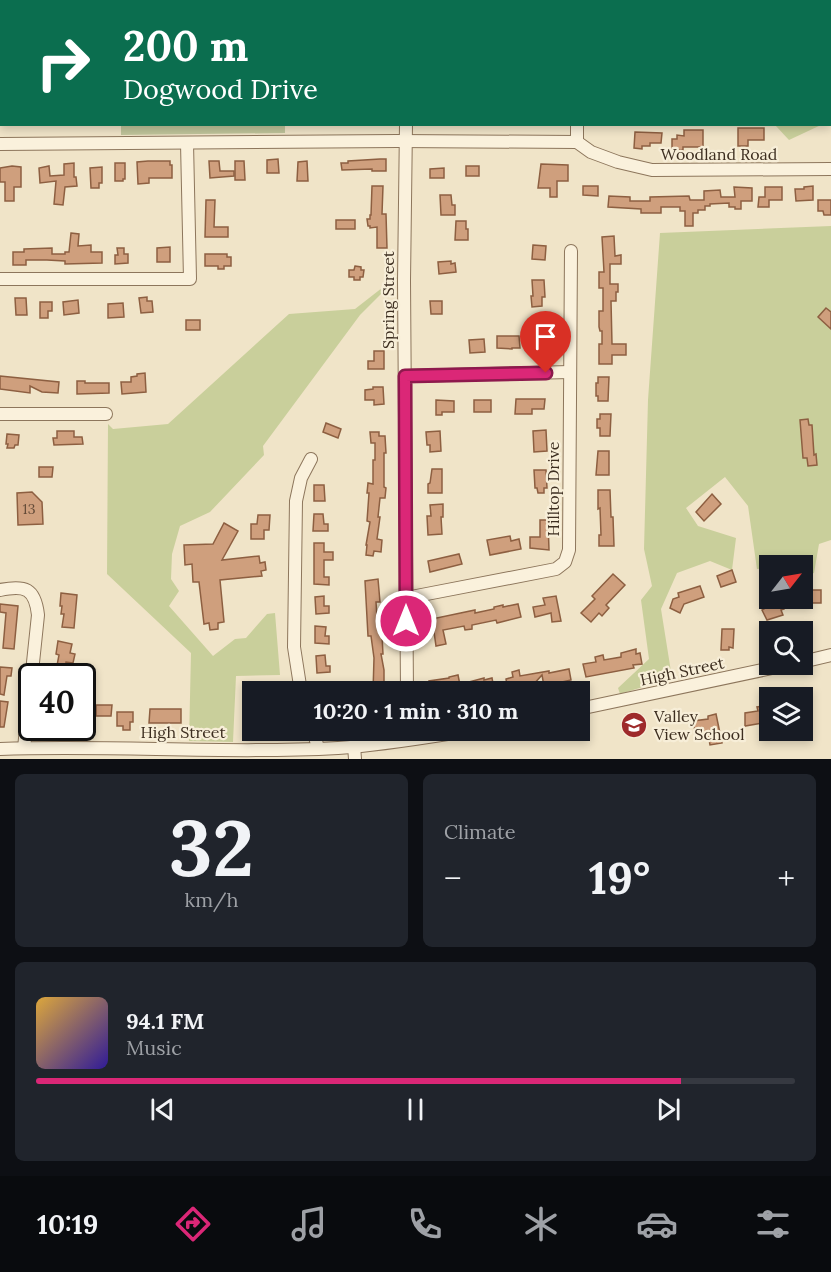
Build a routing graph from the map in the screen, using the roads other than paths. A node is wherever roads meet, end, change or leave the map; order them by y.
1 (406, 126) edge
2 (577, 126) edge
3 (406, 141) junction
4 (577, 142) junction
5 (187, 143) junction
6 (0, 144) edge
7 (831, 169) edge
8 (571, 251) dead end
9 (0, 279) edge
10 (570, 372) junction
11 (405, 376) junction
12 (0, 414) edge
13 (106, 414) dead end
14 (311, 459) dead end
15 (0, 590) edge
16 (406, 598) junction
17 (831, 655) edge
18 (813, 659) edge
19 (759, 671) edge
20 (299, 681) edge
21 (407, 681) edge
22 (590, 707) edge
23 (316, 741) edge
24 (391, 741) edge
25 (24, 748) junction
26 (318, 748) junction
27 (0, 749) edge
28 (354, 753) edge
29 (272, 754) edge

1 - 3 street, Spring Street
2 - 4 street
3 - 4 street
3 - 5 street
3 - 11 street, Spring Street
4 - 7 street, Woodland Road
5 - 6 street
5 - 9 street
8 - 10 street, Hilltop Drive
10 - 11 street
10 - 16 street, Hilltop Drive
11 - 16 street, Spring Street
12 - 13 street
14 - 20 street
15 - 25 street
16 - 21 street, Spring Street
17 - 18 street
19 - 22 street, High Street
23 - 26 street
24 - 28 street, High Street
25 - 27 street, High Street
25 - 29 street, High Street
26 - 28 street, High Street
26 - 29 street, High Street

